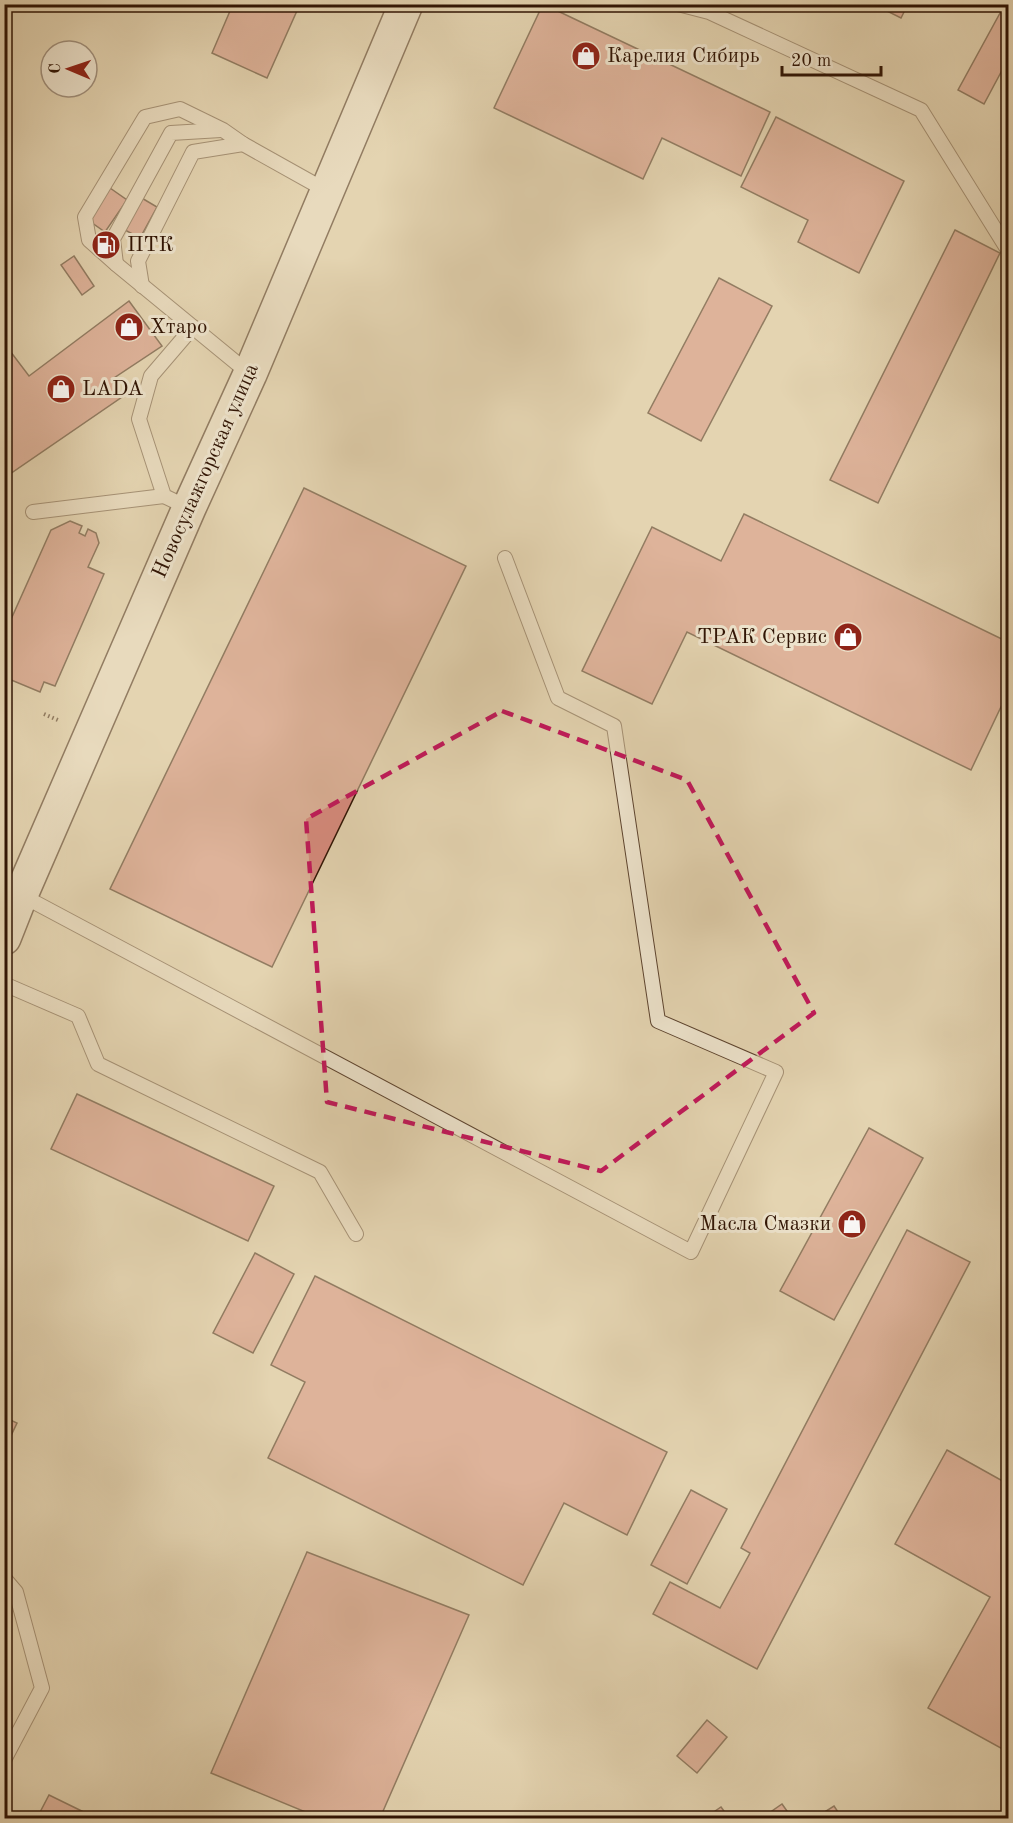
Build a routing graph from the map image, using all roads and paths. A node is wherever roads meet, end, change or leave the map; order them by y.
1 (406, 4) edge
2 (678, 4) edge
3 (223, 130) junction
4 (243, 144) junction
5 (327, 191) junction
6 (1008, 250) edge
7 (116, 264) junction
8 (142, 286) junction
9 (193, 327) junction
10 (250, 374) junction
11 (176, 502) junction
12 (33, 512) dead end
13 (506, 558) dead end
14 (13, 892) edge
15 (4, 938) edge
16 (4, 984) edge
17 (356, 1234) dead end
18 (4, 1578) edge
19 (4, 1760) edge

1 - 5 main road, Новосулажгорская улица
2 - 6 lane
3 - 4 lane
3 - 7 lane
3 - 7 lane
4 - 5 lane
4 - 8 lane
5 - 10 main road, Новосулажгорская улица
7 - 8 lane
8 - 9 lane
9 - 10 lane
9 - 11 lane
10 - 11 main road, Новосулажгорская улица
11 - 12 lane
11 - 14 main road, Новосулажгорская улица
13 - 14 lane
14 - 15 main road, Новосулажгорская улица
16 - 17 lane
18 - 19 lane

